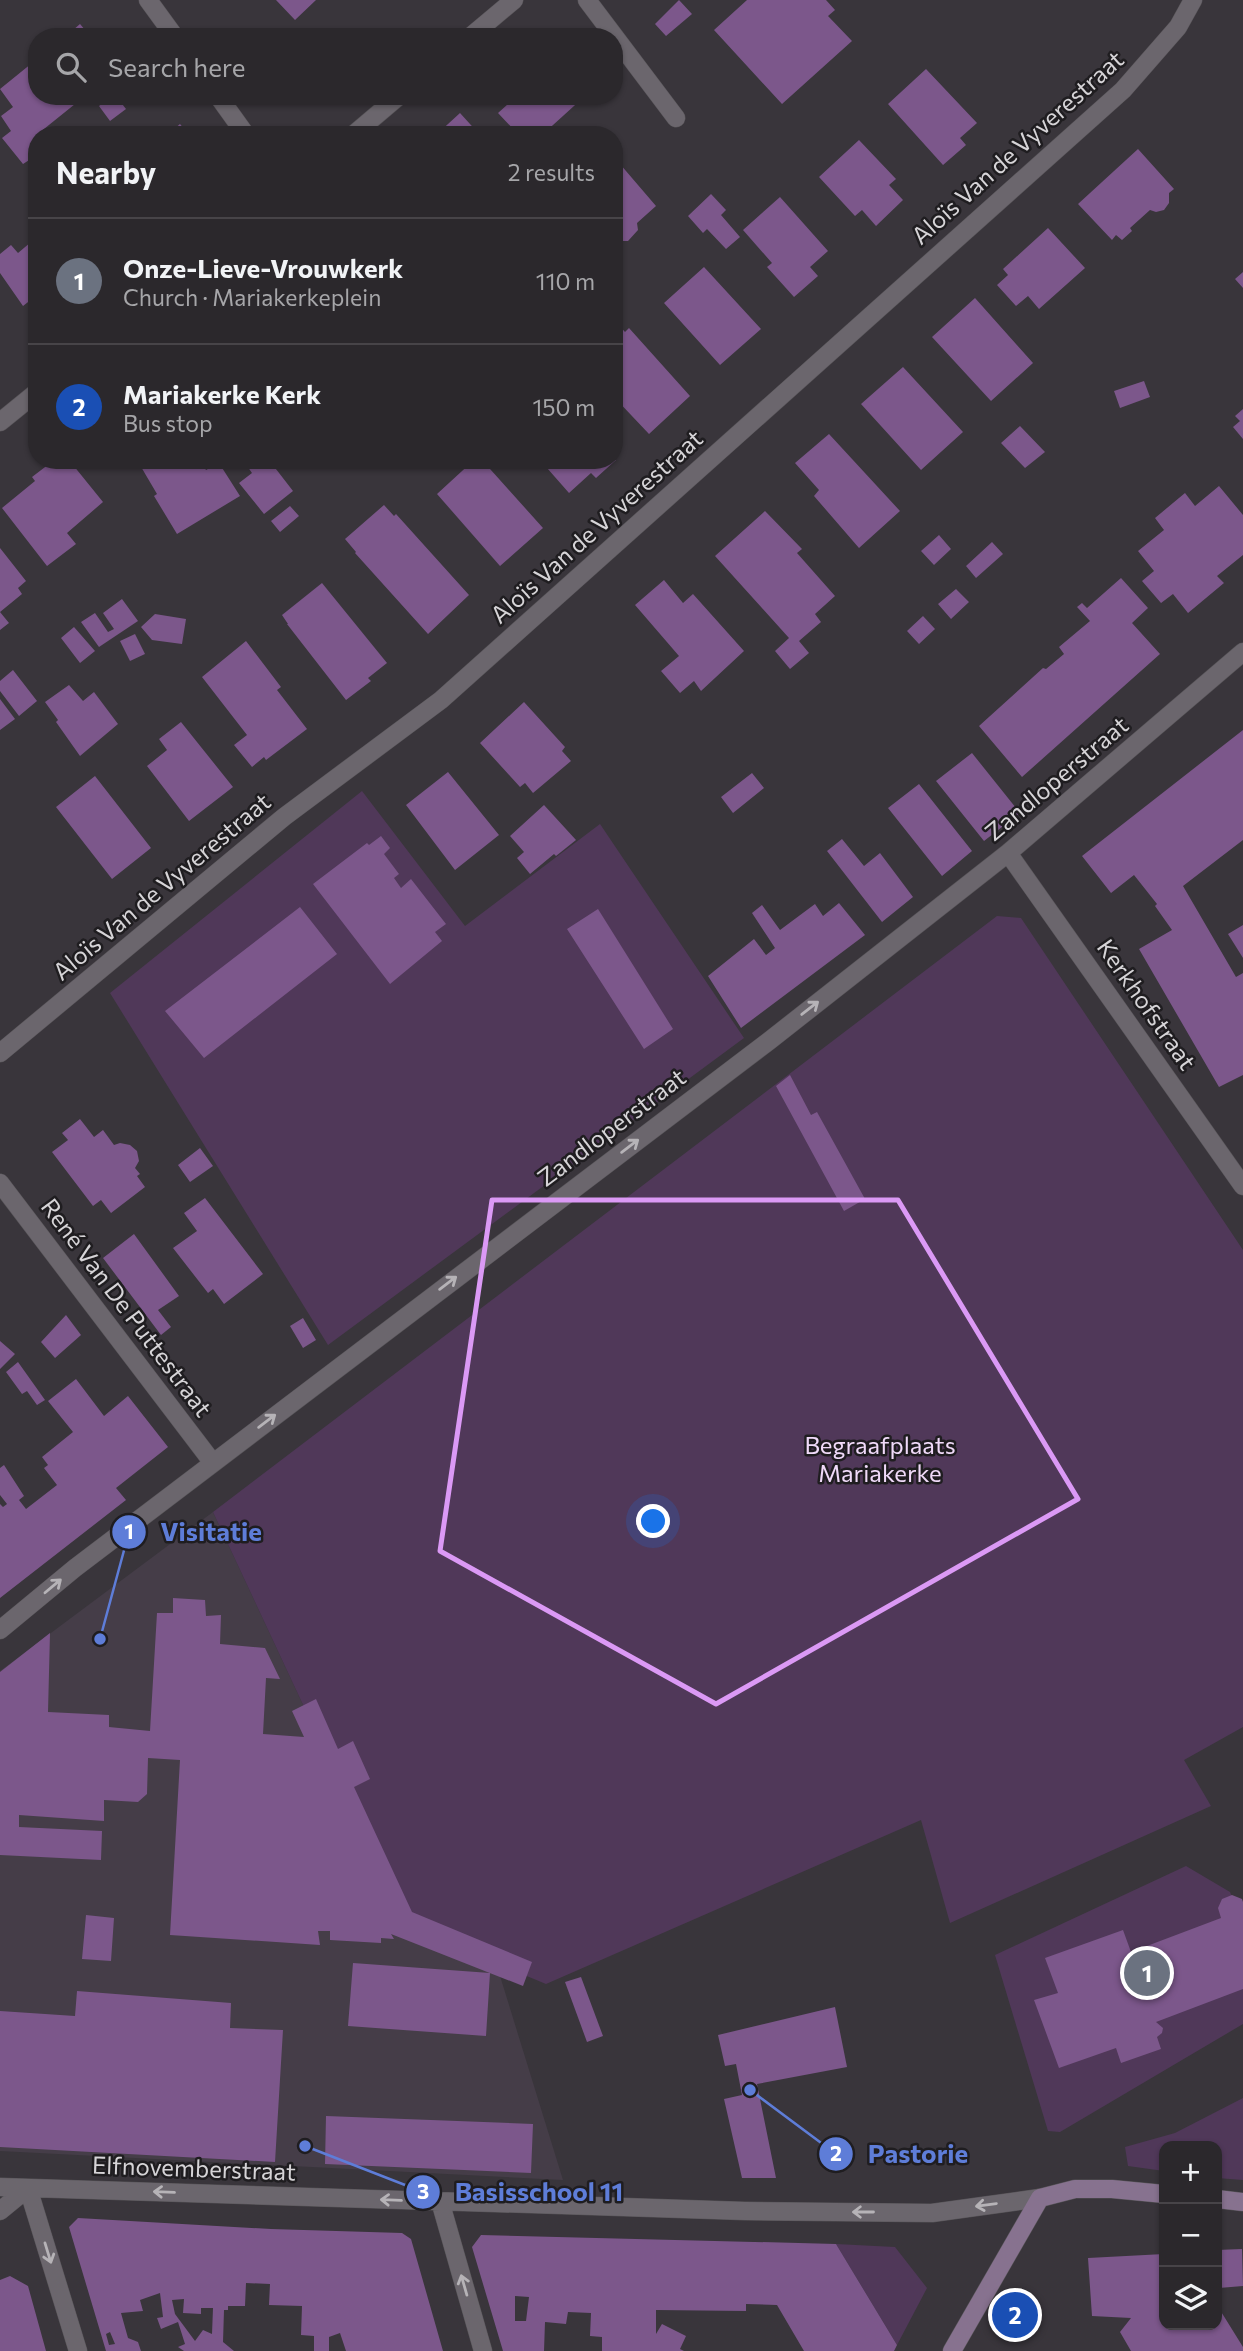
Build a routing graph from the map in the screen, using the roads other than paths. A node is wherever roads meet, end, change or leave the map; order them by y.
1 (148, 0) edge
2 (514, 0) edge
3 (587, 0) edge
4 (1193, 0) edge
5 (168, 28) edge
6 (481, 28) edge
7 (608, 28) edge
8 (623, 48) edge
9 (224, 105) edge
10 (388, 105) edge
11 (676, 118) dead end
12 (240, 126) edge
13 (364, 126) edge
14 (28, 399) edge
15 (0, 422) edge
16 (1243, 652) edge
17 (1008, 853) junction
18 (0, 1054) edge
19 (0, 1184) edge
20 (1243, 1186) edge
21 (213, 1463) junction
22 (0, 1630) edge
23 (0, 2187) edge
24 (28, 2188) junction
25 (1159, 2194) edge
26 (1040, 2198) junction
27 (1222, 2200) edge
28 (440, 2201) junction
29 (1243, 2202) edge
30 (0, 2211) edge
31 (78, 2351) edge
32 (483, 2351) edge
33 (953, 2351) edge

1 - 5 street
2 - 6 street
3 - 7 street
4 - 18 street, Aloïs Van de Vyverestraat
8 - 11 street
9 - 12 street
10 - 13 street
14 - 15 street
16 - 17 street, Zandloperstraat
17 - 20 street, Kerkhofstraat
21 -> 17 street, Zandloperstraat
19 - 21 street, René Van De Puttestraat
22 -> 21 street, Zandloperstraat
23 - 24 street, Elfnovemberstraat
28 -> 24 street, Elfnovemberstraat
24 - 30 street
24 -> 31 street
25 - 26 street
26 -> 28 street, Elfnovemberstraat
26 - 33 street
27 - 29 street
32 -> 28 street

